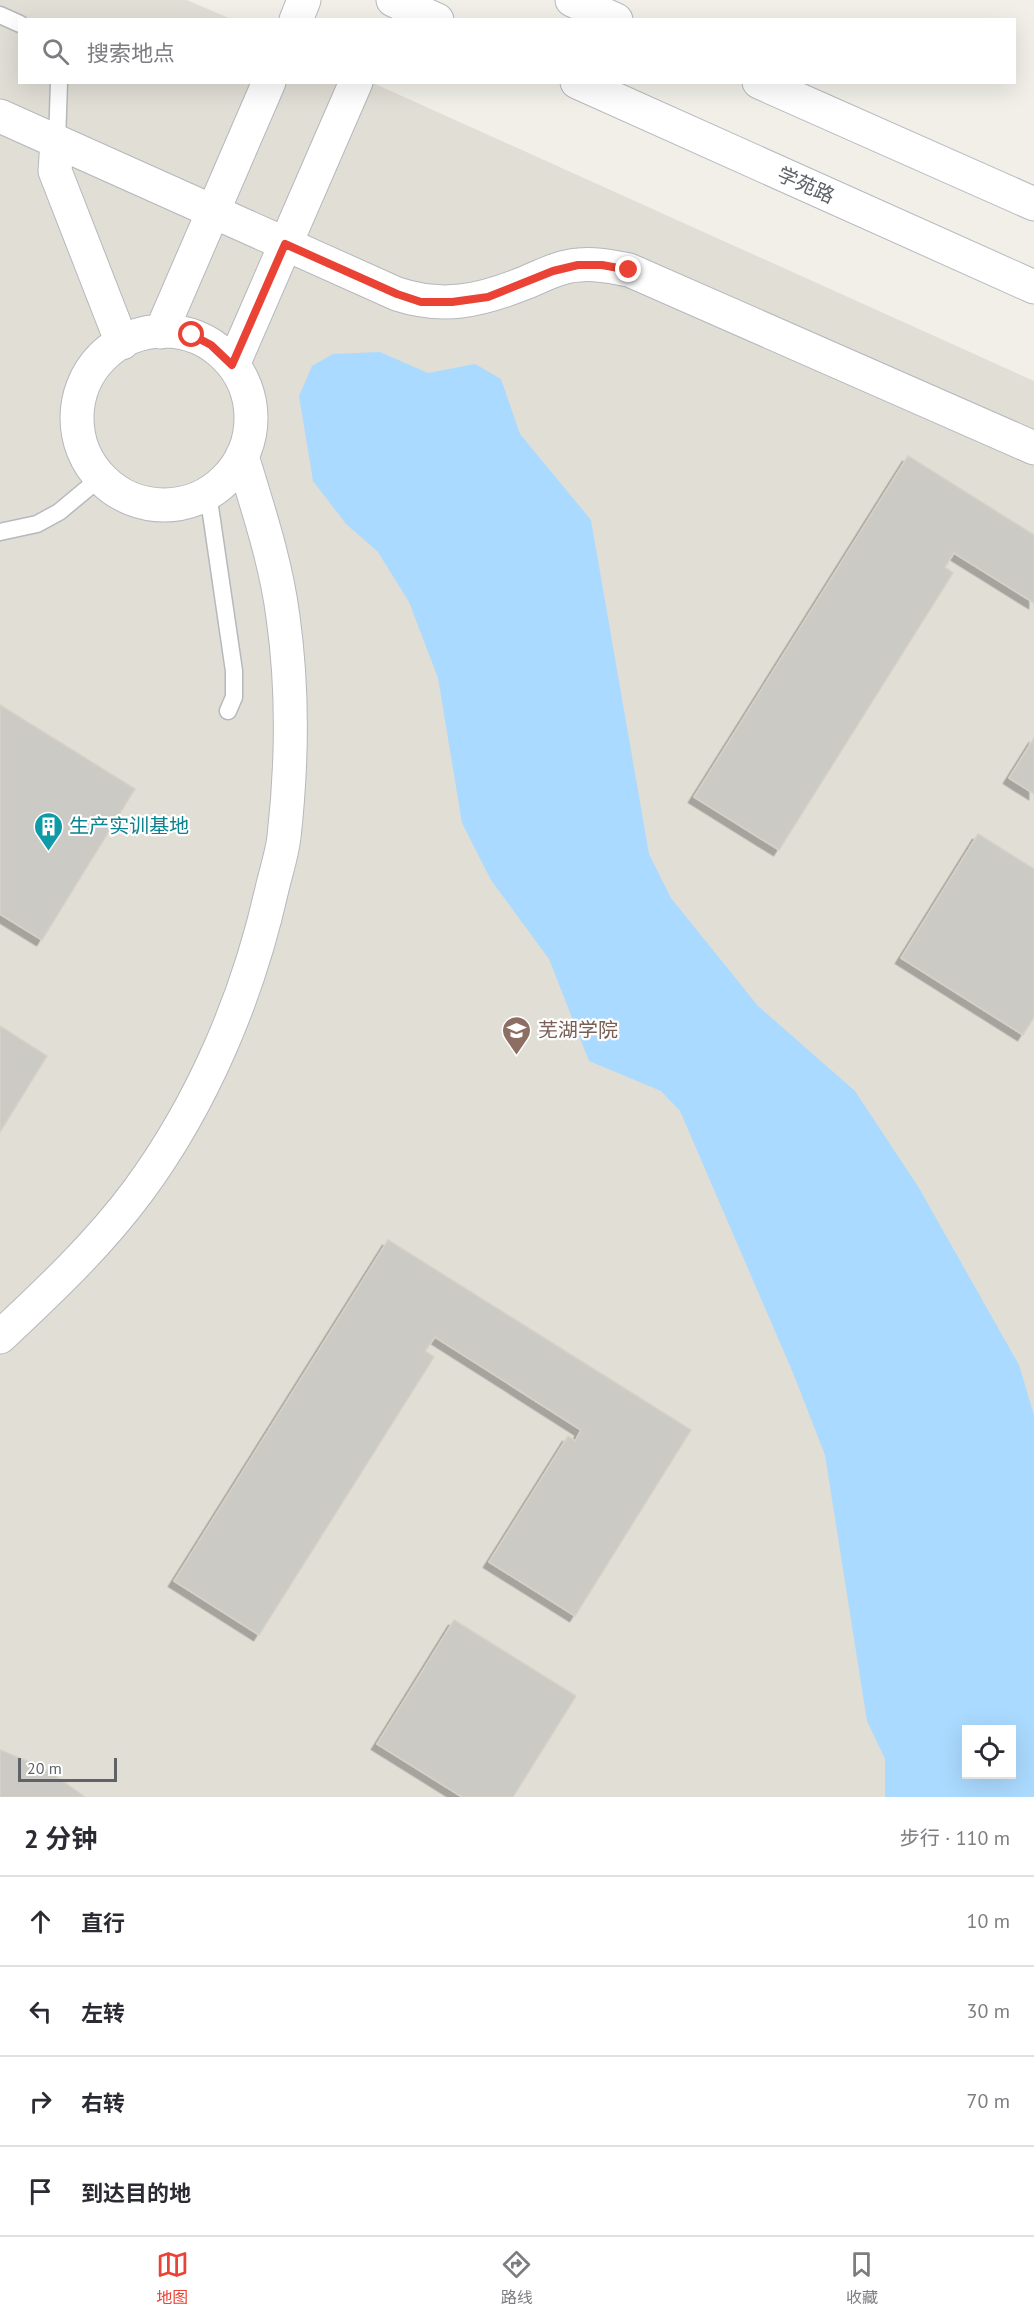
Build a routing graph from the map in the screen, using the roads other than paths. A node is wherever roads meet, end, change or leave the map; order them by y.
1 (304, 0) edge
2 (393, 0) edge
3 (572, 0) edge
4 (0, 15) edge
5 (297, 18) edge
6 (385, 18) edge
7 (433, 18) edge
8 (612, 18) edge
9 (18, 23) edge
10 (59, 84) edge
11 (267, 84) edge
12 (355, 84) edge
13 (581, 84) edge
14 (764, 84) edge
15 (0, 116) edge
16 (57, 142) junction
17 (1034, 204) edge
18 (213, 212) junction
19 (285, 244) junction
20 (1034, 287) edge
21 (161, 332) junction
22 (122, 343) junction
23 (232, 365) junction
24 (1034, 448) edge
25 (242, 456) junction
26 (100, 478) junction
27 (208, 493) junction
28 (0, 532) edge
29 (228, 711) dead end
30 (0, 1337) edge

1 - 5 street
2 - 6 street
2 - 7 street
3 - 8 street
4 - 9 lane
10 - 16 lane
11 - 18 street
12 - 19 street
13 - 20 street, 学苑路
14 - 17 street
15 - 16 street
16 - 18 street
16 - 22 street
18 - 19 street
18 - 21 street
19 - 23 street
19 - 24 street
21 - 22 street
21 - 23 street
22 - 26 street
23 - 25 street
25 - 27 street
25 - 30 street
26 - 27 street
26 - 28 lane
27 - 29 lane

